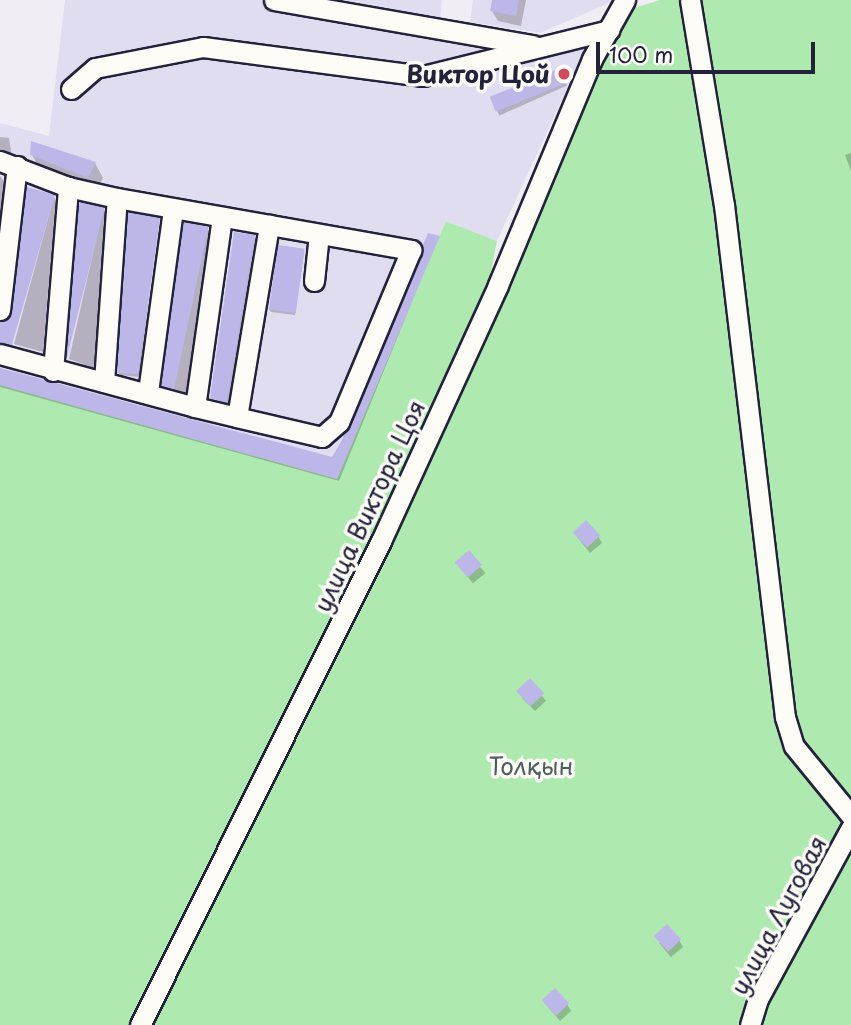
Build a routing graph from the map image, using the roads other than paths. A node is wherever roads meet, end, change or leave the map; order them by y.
1 (274, 0) edge
2 (625, 0) edge
3 (690, 0) edge
4 (609, 30) junction
5 (538, 46) junction
6 (71, 89) dead end
7 (9, 163) edge
8 (68, 187) junction
9 (117, 198) junction
10 (173, 210) junction
11 (222, 218) junction
12 (269, 225) junction
13 (319, 234) junction
14 (314, 281) dead end
15 (0, 310) edge
16 (0, 355) edge
17 (53, 371) junction
18 (104, 382) junction
19 (148, 393) junction
20 (195, 407) junction
21 (237, 417) junction
22 (851, 816) edge
23 (851, 828) edge
24 (752, 1024) edge
25 (140, 1025) edge

1 - 5 street
2 - 4 street, улица Виктора Цоя
3 - 22 street
4 - 5 street
4 - 25 street, улица Виктора Цоя
5 - 6 street
7 - 8 street
7 - 15 street
8 - 9 street
8 - 17 street
9 - 10 street
9 - 18 street
10 - 11 street
10 - 19 street
11 - 12 street
11 - 20 street
12 - 13 street
12 - 21 street
13 - 14 street
13 - 21 street
16 - 17 street
17 - 18 street
18 - 19 street
19 - 20 street
20 - 21 street
23 - 24 street, улица Луговая

